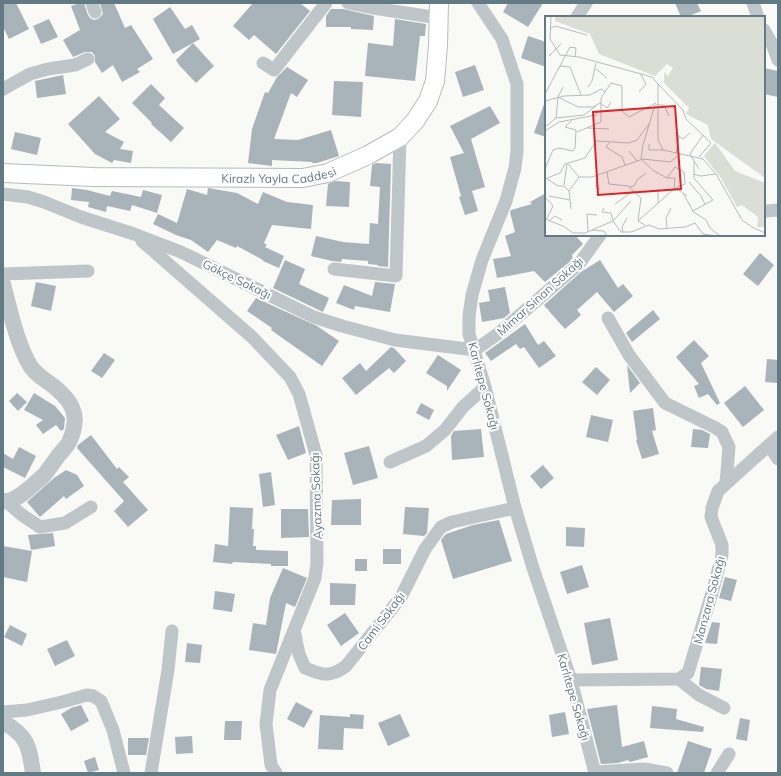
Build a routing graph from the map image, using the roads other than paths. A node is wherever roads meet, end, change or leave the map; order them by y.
1 (326, 3) edge
2 (348, 3) edge
3 (478, 3) edge
4 (586, 3) edge
5 (753, 3) edge
6 (439, 11) edge
7 (578, 16) edge
8 (758, 16) edge
9 (765, 31) edge
10 (775, 40) edge
11 (88, 59) dead end
12 (765, 59) edge
13 (778, 60) edge
14 (263, 63) dead end
15 (3, 89) edge
16 (400, 137) junction
17 (3, 173) edge
18 (3, 194) edge
19 (134, 234) junction
20 (599, 236) edge
21 (334, 268) dead end
22 (88, 271) dead end
23 (3, 274) edge
24 (3, 284) edge
25 (608, 318) dead end
26 (475, 350) junction
27 (485, 387) junction
28 (773, 441) edge
29 (778, 459) edge
30 (390, 462) dead end
31 (726, 483) junction
32 (5, 501) edge
33 (91, 507) dead end
34 (515, 508) junction
35 (294, 630) junction
36 (172, 631) dead end
37 (679, 679) junction
38 (571, 680) junction
39 (724, 708) dead end
40 (3, 712) edge
41 (3, 722) edge
42 (729, 754) dead end
43 (33, 773) edge
44 (124, 773) edge
45 (150, 773) edge
46 (276, 773) edge
47 (595, 773) edge
48 (667, 773) edge
49 (717, 773) edge

1 - 14 street
2 - 6 street
3 - 26 street, Karlıtepe Sokağı
4 - 7 street
5 - 8 street
6 - 16 main road, Kirazlı Yayla Caddesi
9 - 10 street
10 - 13 street
11 - 15 street
12 - 13 street
16 - 17 main road, Kirazlı Yayla Caddesi
16 - 21 street
18 - 19 street, Gökçe Sokağı
19 - 26 street, Gökçe Sokağı
19 - 35 street, Ayazma Sokağı
20 - 26 street, Mimar Sinan Sokağı
22 - 23 street
24 - 32 street
25 - 31 street
26 - 27 street, Karlıtepe Sokağı
27 - 30 street
27 - 34 street, Karlıtepe Sokağı
28 - 29 street
28 - 31 street, Manzara Sokağı
31 - 37 street, Manzara Sokağı
32 - 33 street
34 - 35 street, Cami Sokağı
34 - 38 street, Karlıtepe Sokağı
35 - 46 street, Ayazma Sokağı
36 - 45 street
37 - 38 street
37 - 39 street
38 - 47 street, Karlıtepe Sokağı
40 - 44 street
41 - 43 street
42 - 49 street
47 - 48 street

